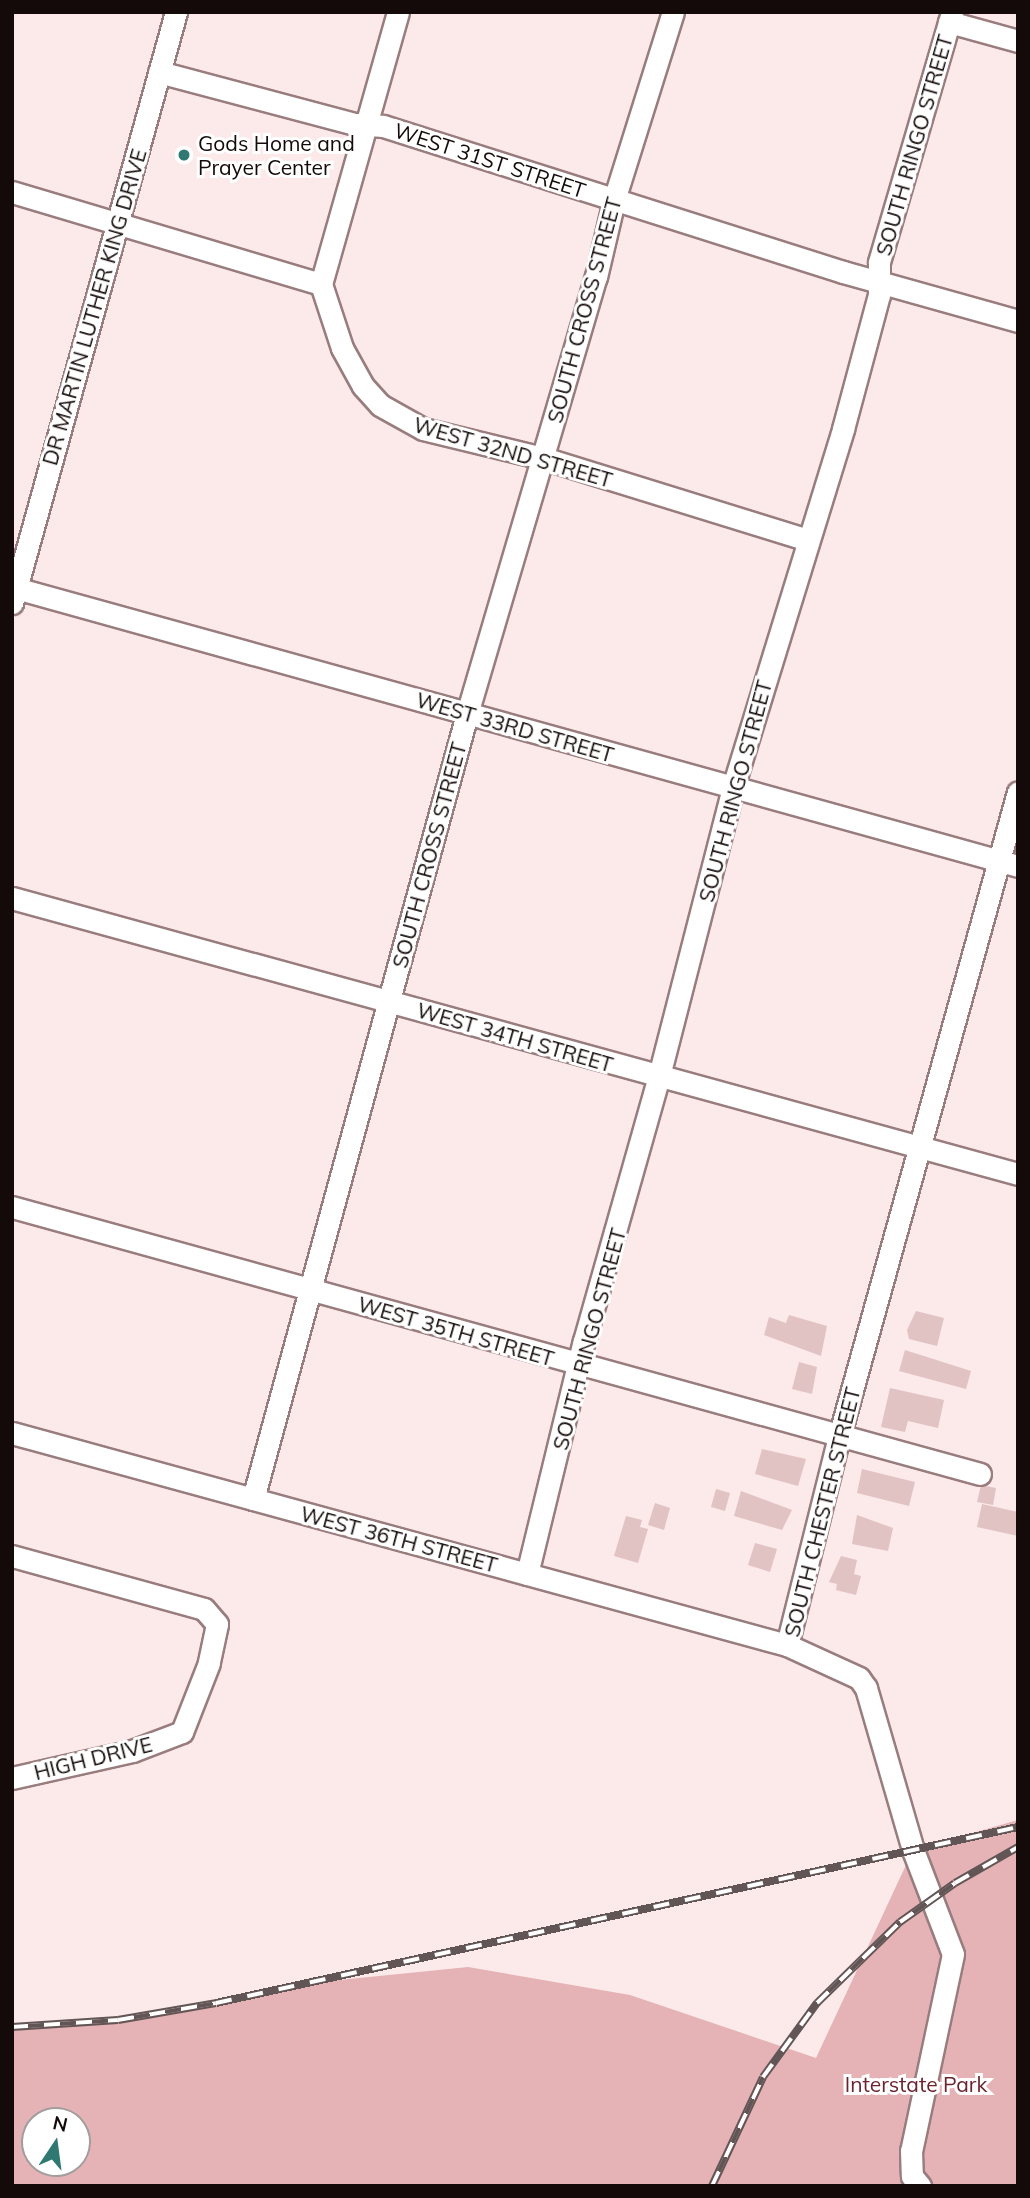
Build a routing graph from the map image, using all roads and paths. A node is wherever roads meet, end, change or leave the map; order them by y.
1 (176, 12) edge
2 (398, 12) edge
3 (673, 12) edge
4 (951, 17) edge
5 (1018, 41) edge
6 (159, 72) junction
7 (367, 124) junction
8 (12, 192) edge
9 (614, 200) junction
10 (118, 222) junction
11 (879, 282) junction
12 (321, 284) junction
13 (1018, 321) edge
14 (543, 458) junction
15 (808, 540) junction
16 (14, 593) edge
17 (467, 714) junction
18 (733, 788) junction
19 (1018, 792) edge
20 (1009, 864) edge
21 (12, 898) edge
22 (390, 1002) junction
23 (659, 1076) junction
24 (920, 1146) junction
25 (1018, 1174) edge
26 (12, 1207) edge
27 (311, 1290) junction
28 (577, 1366) junction
29 (12, 1433) edge
30 (839, 1437) junction
31 (980, 1475) dead end
32 (253, 1499) junction
33 (12, 1556) edge
34 (527, 1574) junction
35 (787, 1644) junction
36 (12, 1778) edge
37 (920, 2186) edge

1 - 6 street, DR MARTIN LUTHER KING DRIVE
2 - 7 street
3 - 9 street, SOUTH CROSS STREET
4 - 5 street
4 - 11 street, SOUTH RINGO STREET
6 - 7 street, WEST 31ST STREET
6 - 10 street, DR MARTIN LUTHER KING DRIVE
7 - 9 street, WEST 31ST STREET
7 - 12 street
8 - 10 street
9 - 11 street, WEST 31ST STREET
9 - 14 street, SOUTH CROSS STREET
10 - 12 street
10 - 16 street, DR MARTIN LUTHER KING DRIVE
11 - 13 street, WEST 31ST STREET
11 - 15 street, SOUTH RINGO STREET
12 - 14 street, WEST 32ND STREET
14 - 15 street, WEST 32ND STREET
14 - 17 street, SOUTH CROSS STREET
15 - 18 street, SOUTH RINGO STREET
16 - 17 street, WEST 33RD STREET
17 - 18 street, WEST 33RD STREET
17 - 22 street, SOUTH CROSS STREET
18 - 20 street, WEST 33RD STREET
18 - 23 street, SOUTH RINGO STREET
19 - 20 street, SOUTH CHESTER STREET
20 - 24 street, SOUTH CHESTER STREET
21 - 22 street, WEST 34TH STREET
22 - 23 street, WEST 34TH STREET
22 - 27 street, SOUTH CROSS STREET
23 - 24 street, WEST 34TH STREET
23 - 28 street, SOUTH RINGO STREET
24 - 25 street, WEST 34TH STREET
24 - 30 street, SOUTH CHESTER STREET
26 - 27 street, WEST 35TH STREET
27 - 28 street, WEST 35TH STREET
27 - 32 street, SOUTH CROSS STREET
28 - 30 street, WEST 35TH STREET
28 - 34 street, SOUTH RINGO STREET
29 - 32 street, WEST 36TH STREET
30 - 31 street, WEST 35TH STREET
30 - 35 street, SOUTH CHESTER STREET
32 - 34 street, WEST 36TH STREET
33 - 36 street, HIGH DRIVE
34 - 35 street, WEST 36TH STREET
35 - 37 street, SOUTH CHESTER STREET

